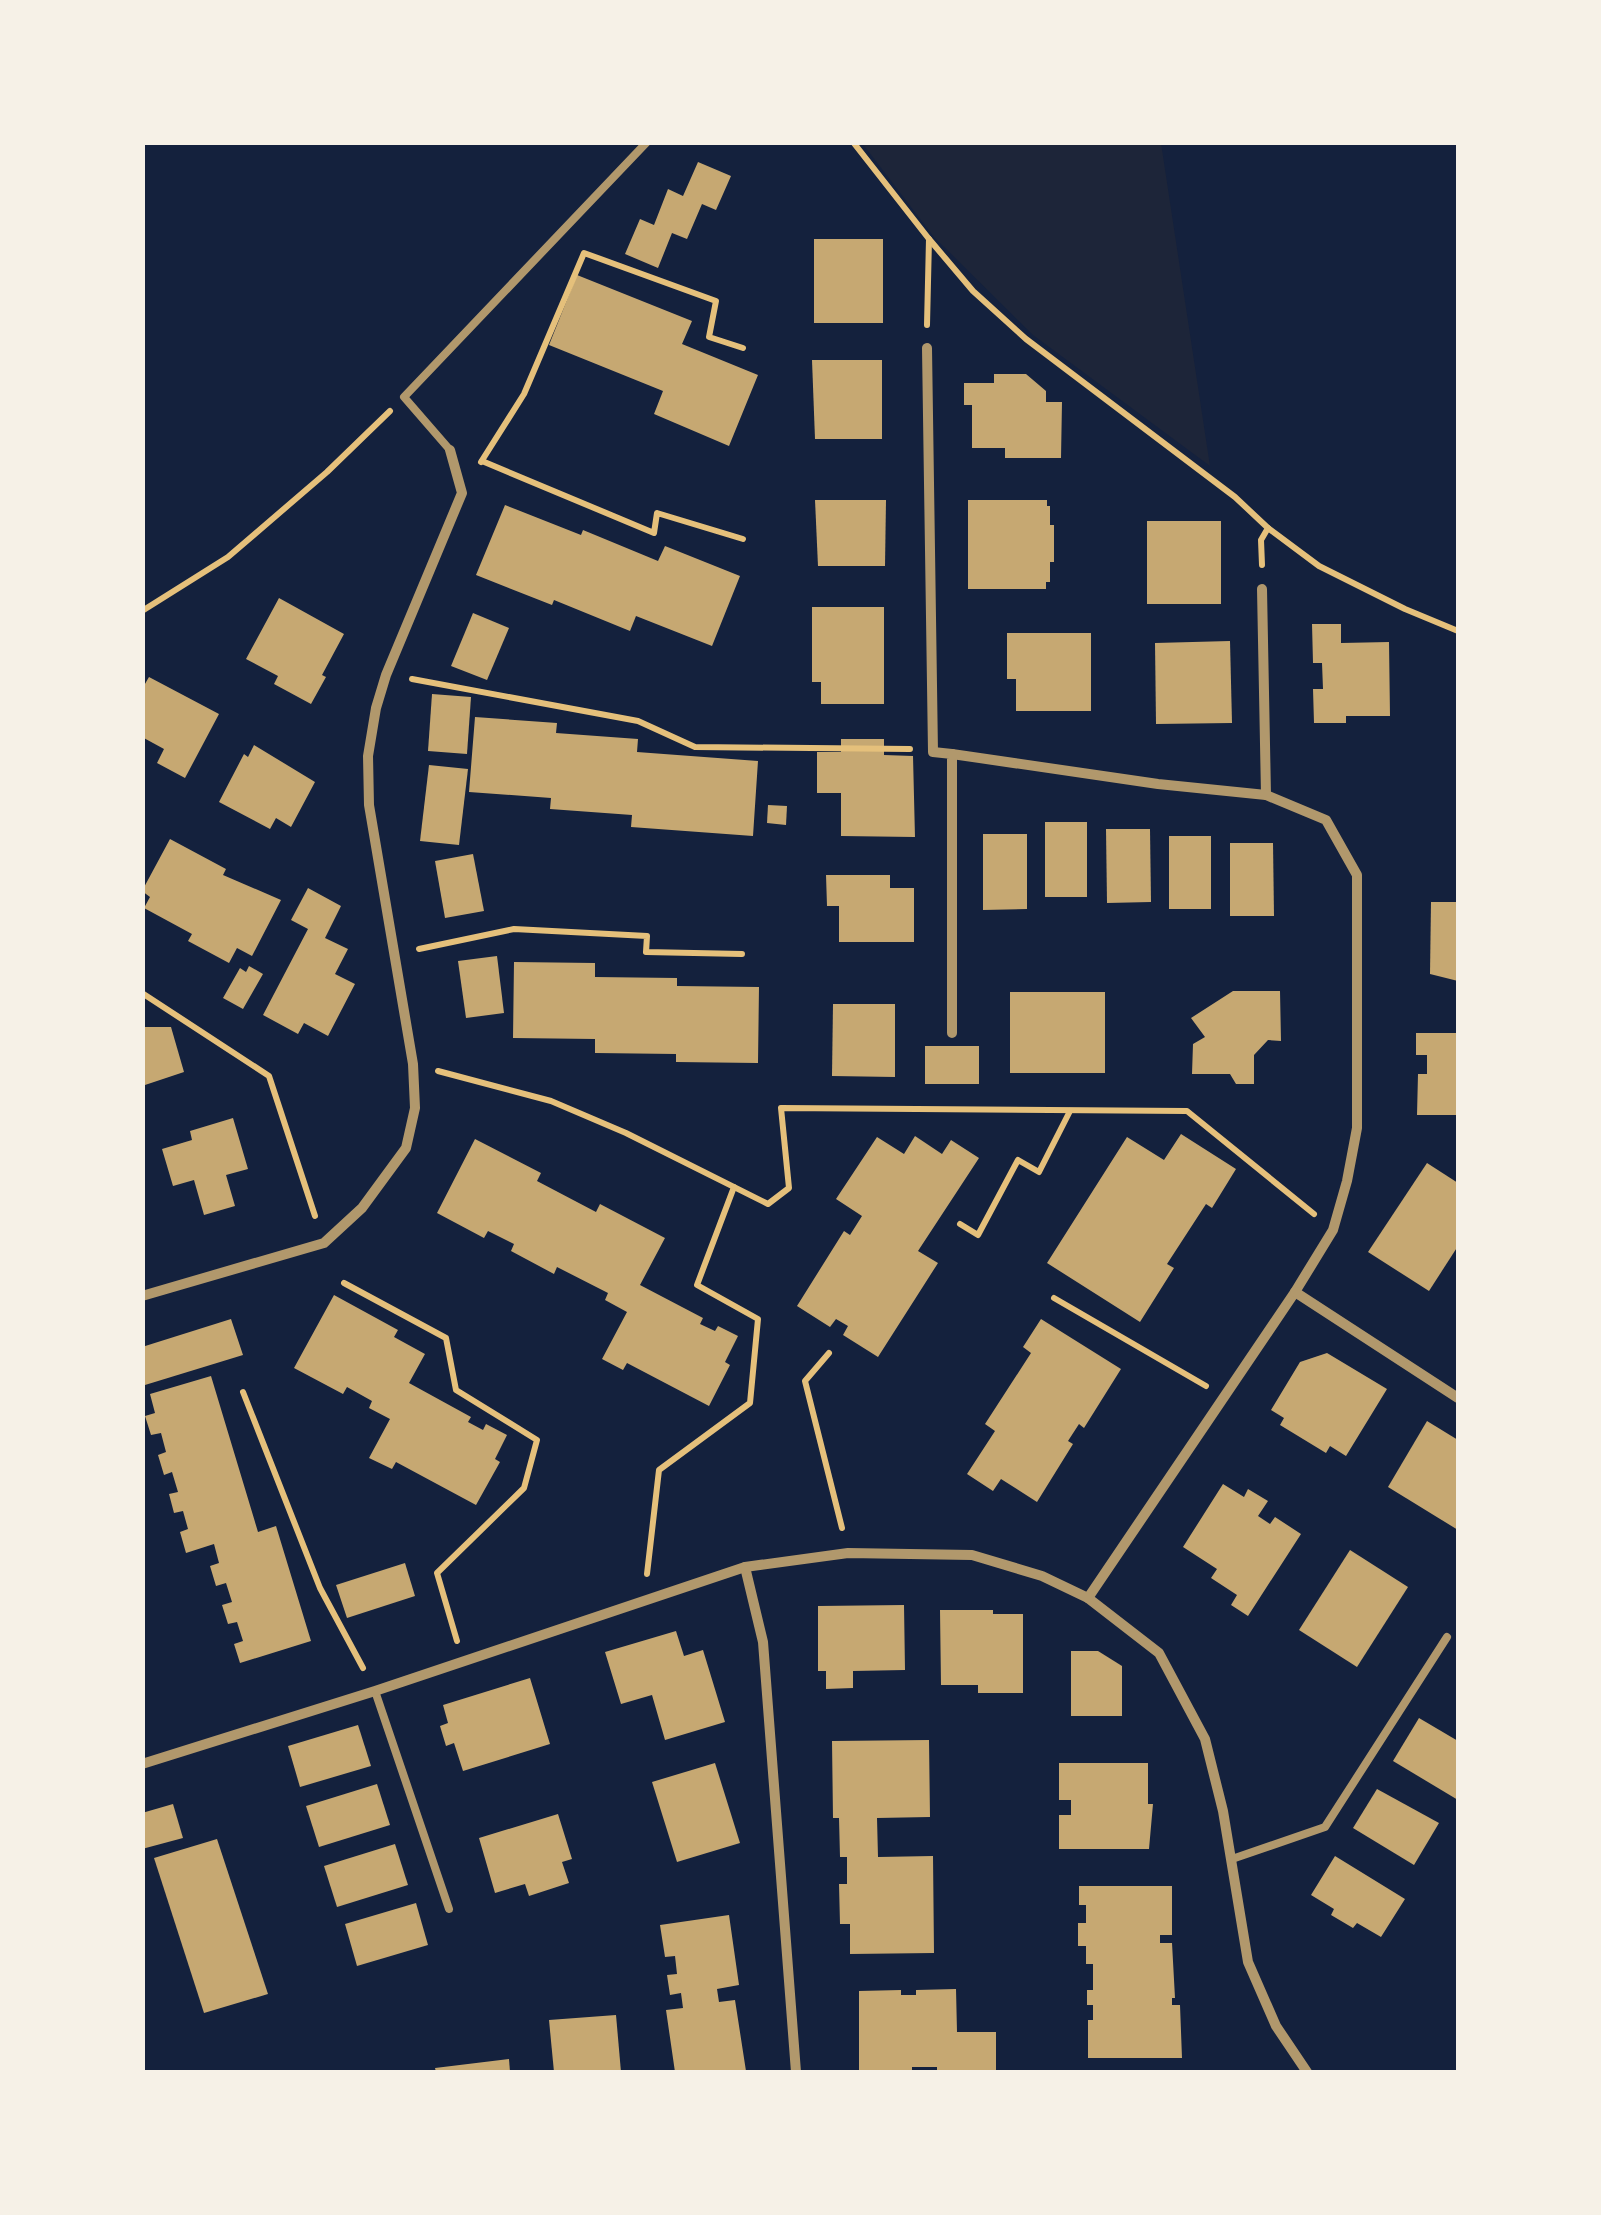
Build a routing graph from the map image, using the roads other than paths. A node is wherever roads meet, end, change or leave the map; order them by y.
1 (647, 142) edge
2 (927, 348) road end
3 (450, 450) joint
4 (1262, 589) road end
5 (952, 754) junction
6 (1266, 796) junction
7 (952, 1033) dead end
8 (1294, 1292) junction
9 (142, 1296) edge
10 (1458, 1398) edge
11 (745, 1566) junction
12 (1088, 1598) junction
13 (1447, 1637) dead end
14 (375, 1691) junction
15 (142, 1764) edge
16 (1232, 1859) junction
17 (449, 1909) dead end
18 (796, 2072) edge
19 (1307, 2072) edge

1 - 3 lane
2 - 5 street
3 - 9 street
4 - 6 street
5 - 6 street
5 - 7 street
6 - 8 street
8 - 10 street
8 - 12 street
11 - 12 street
11 - 14 street
11 - 18 street
12 - 16 street
13 - 16 lane
14 - 15 street
14 - 17 lane
16 - 19 street

